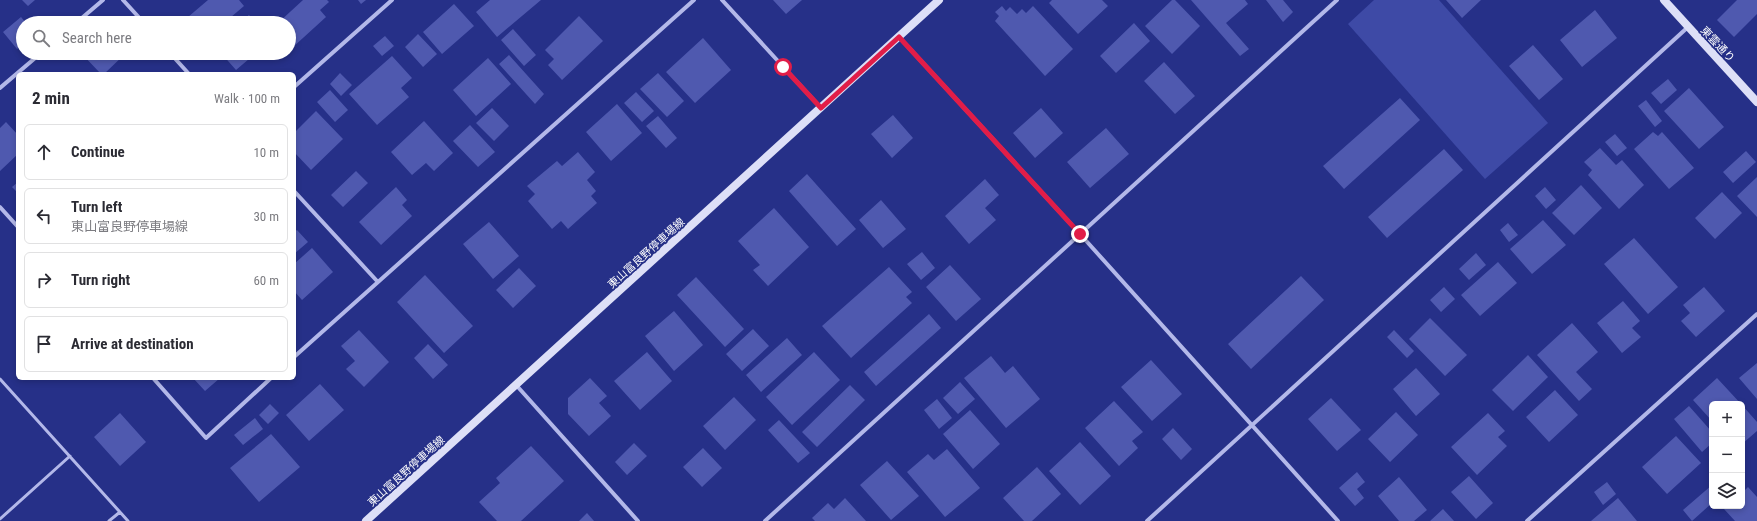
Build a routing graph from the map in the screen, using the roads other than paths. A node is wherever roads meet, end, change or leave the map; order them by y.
1 (102, 0) edge
2 (123, 0) edge
3 (392, 0) edge
4 (694, 0) edge
5 (722, 0) edge
6 (939, 0) edge
7 (1337, 0) edge
8 (1664, 0) edge
9 (84, 16) edge
10 (138, 16) edge
11 (1688, 27) junction
12 (899, 37) junction
13 (33, 60) edge
14 (176, 60) edge
15 (19, 72) edge
16 (187, 72) edge
17 (16, 74) edge
18 (296, 85) edge
19 (0, 88) edge
20 (1757, 102) edge
21 (821, 108) junction
22 (296, 193) edge
23 (0, 207) edge
24 (16, 225) edge
25 (1080, 234) junction
26 (377, 281) junction
27 (1757, 314) edge
28 (296, 355) edge
29 (0, 379) edge
30 (155, 380) edge
31 (269, 380) edge
32 (516, 386) junction
33 (1252, 426) junction
34 (70, 456) junction
35 (120, 512) junction
36 (0, 519) edge
37 (109, 521) edge
38 (128, 521) edge
39 (366, 521) edge
40 (638, 521) edge
41 (765, 521) edge
42 (1147, 521) edge
43 (1338, 521) edge
44 (1527, 521) edge

1 - 9 street
2 - 10 street
3 - 18 street
4 - 26 street
5 - 21 street
6 - 12 main road, 東山富良野停車場線
7 - 25 street
8 - 11 main road, 東雲通り
11 - 20 main road, 東雲通り
11 - 33 street
12 - 21 main road, 東山富良野停車場線
12 - 25 street
13 - 15 street
14 - 16 street
17 - 19 street
21 - 32 main road, 東山富良野停車場線
22 - 26 street
23 - 24 street
25 - 33 street
25 - 41 street
26 - 28 street
27 - 44 street
29 - 34 lane
30 - 31 street
32 - 39 main road, 東山富良野停車場線
32 - 40 street
33 - 42 street
33 - 43 street
34 - 35 lane
34 - 36 lane
35 - 37 lane
35 - 38 lane

